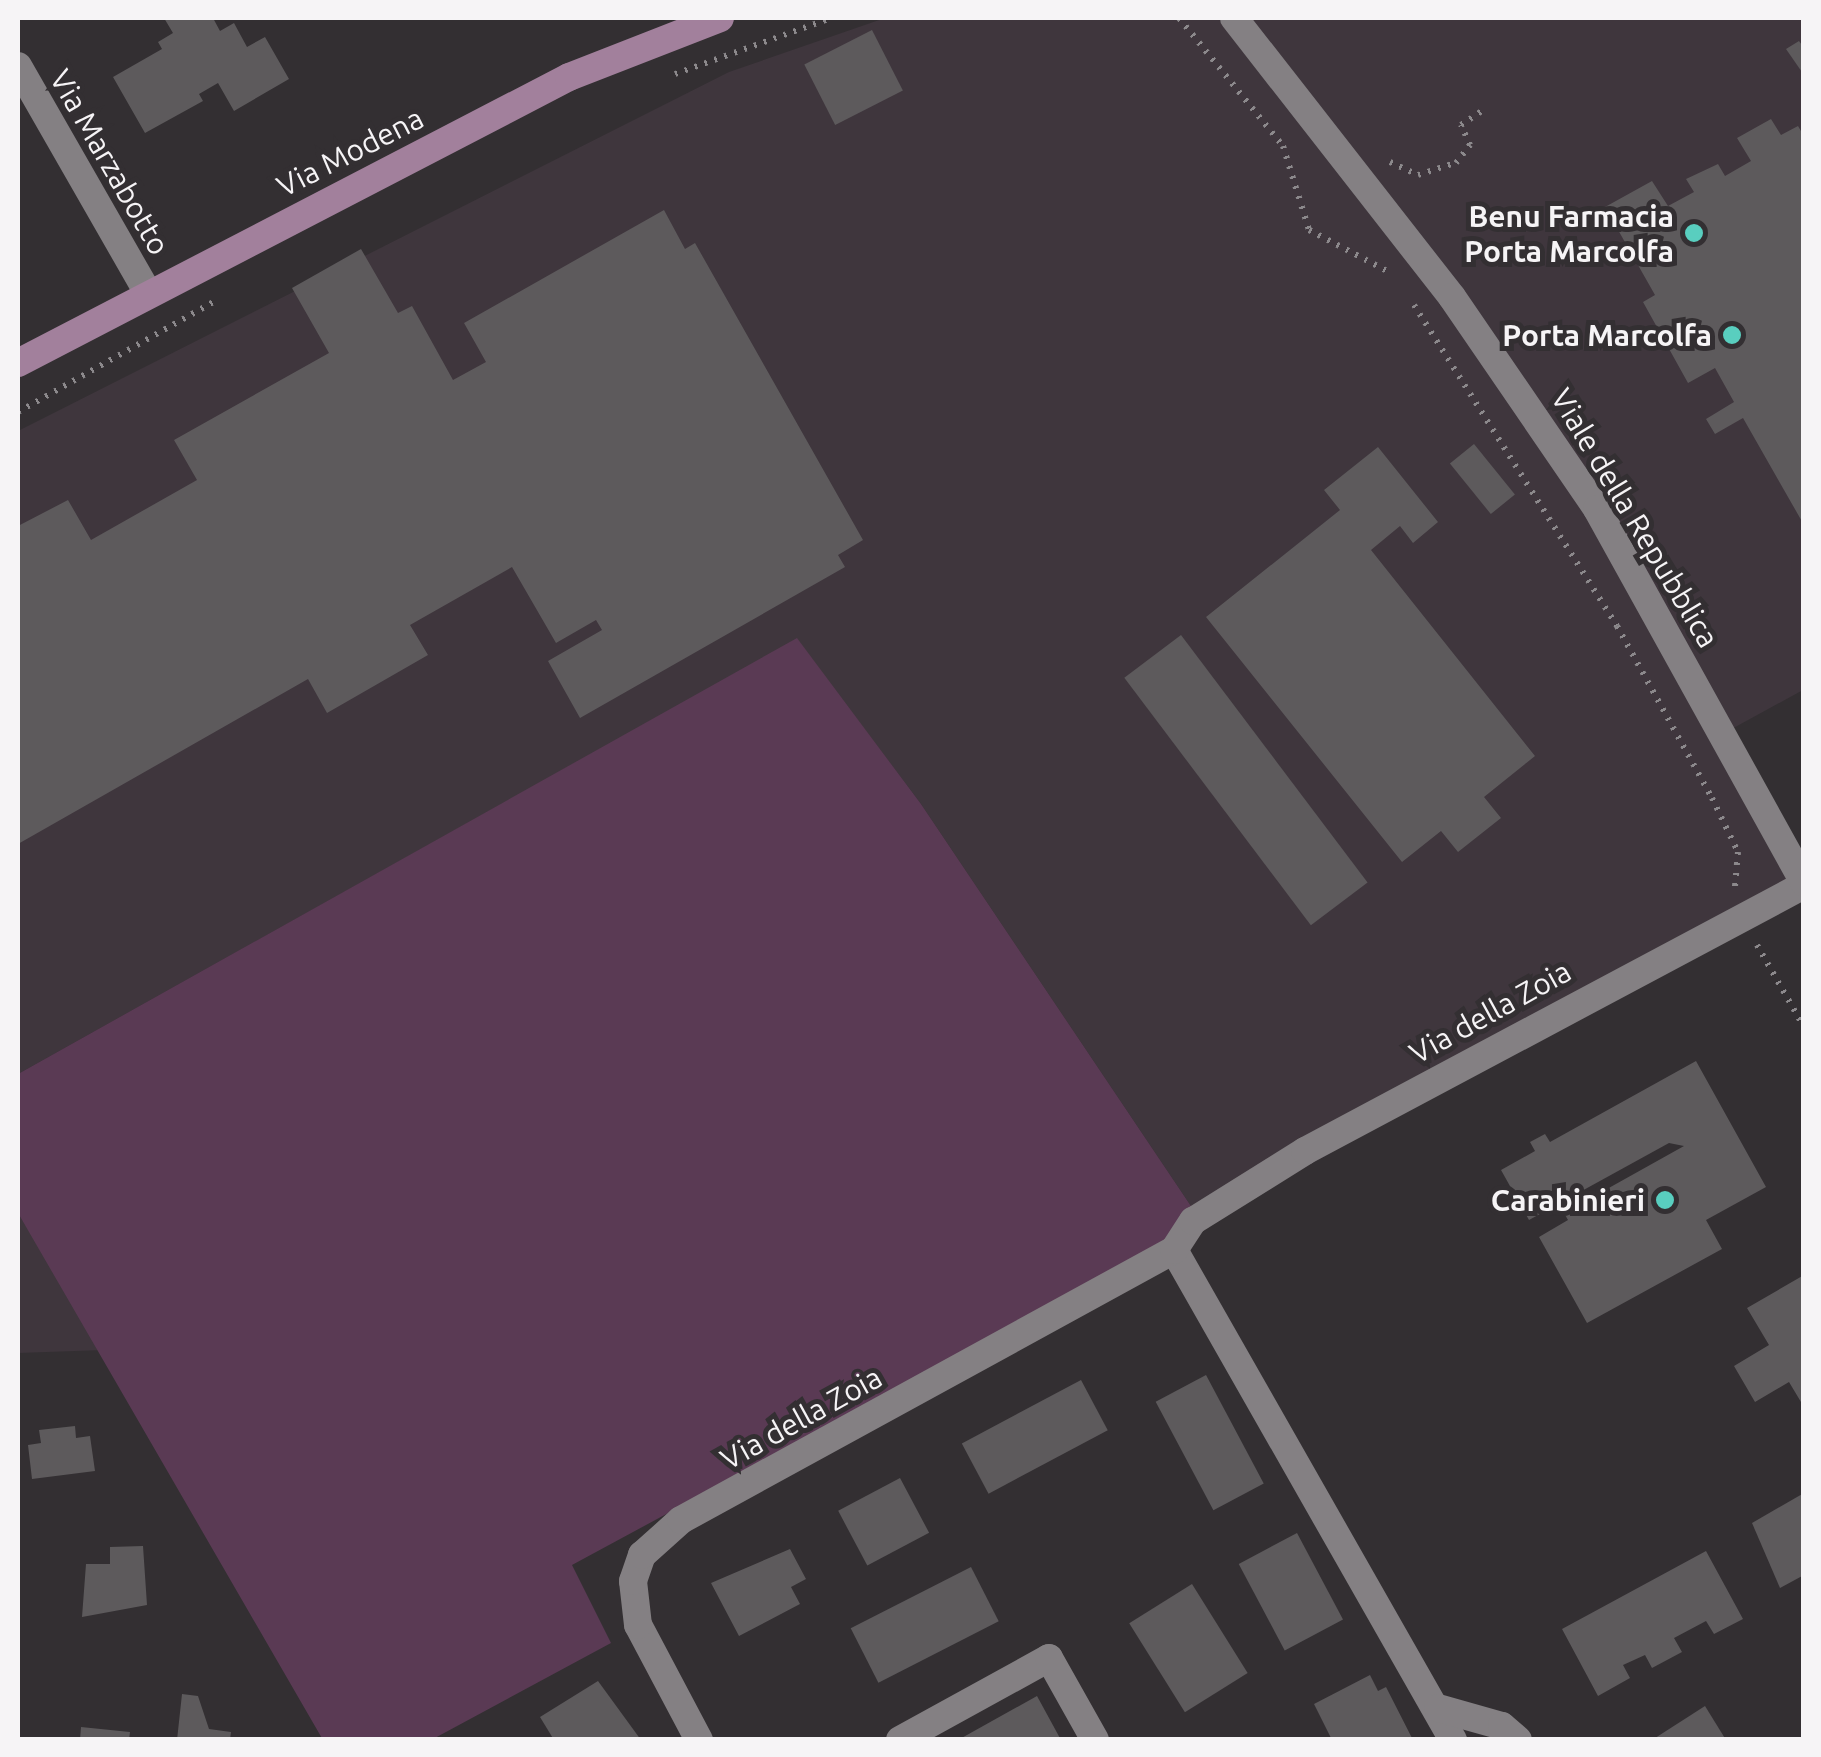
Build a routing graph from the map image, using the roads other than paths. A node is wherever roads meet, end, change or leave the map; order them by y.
1 (720, 18) edge
2 (1234, 18) edge
3 (18, 66) edge
4 (147, 290) junction
5 (18, 363) edge
6 (1804, 883) edge
7 (1174, 1250) junction
8 (1438, 1708) junction
9 (699, 1740) edge
10 (900, 1740) edge
11 (1095, 1740) edge
12 (1453, 1740) edge
13 (1518, 1740) edge

1 - 4 main road, Via Modena
2 - 6 street, Viale della Repubblica
3 - 4 street, Via Marzabotto
4 - 5 main road, Via Modena
6 - 7 street, Via della Zoia
7 - 8 street
7 - 9 street, Via della Zoia
8 - 12 street
8 - 13 street
10 - 11 street

